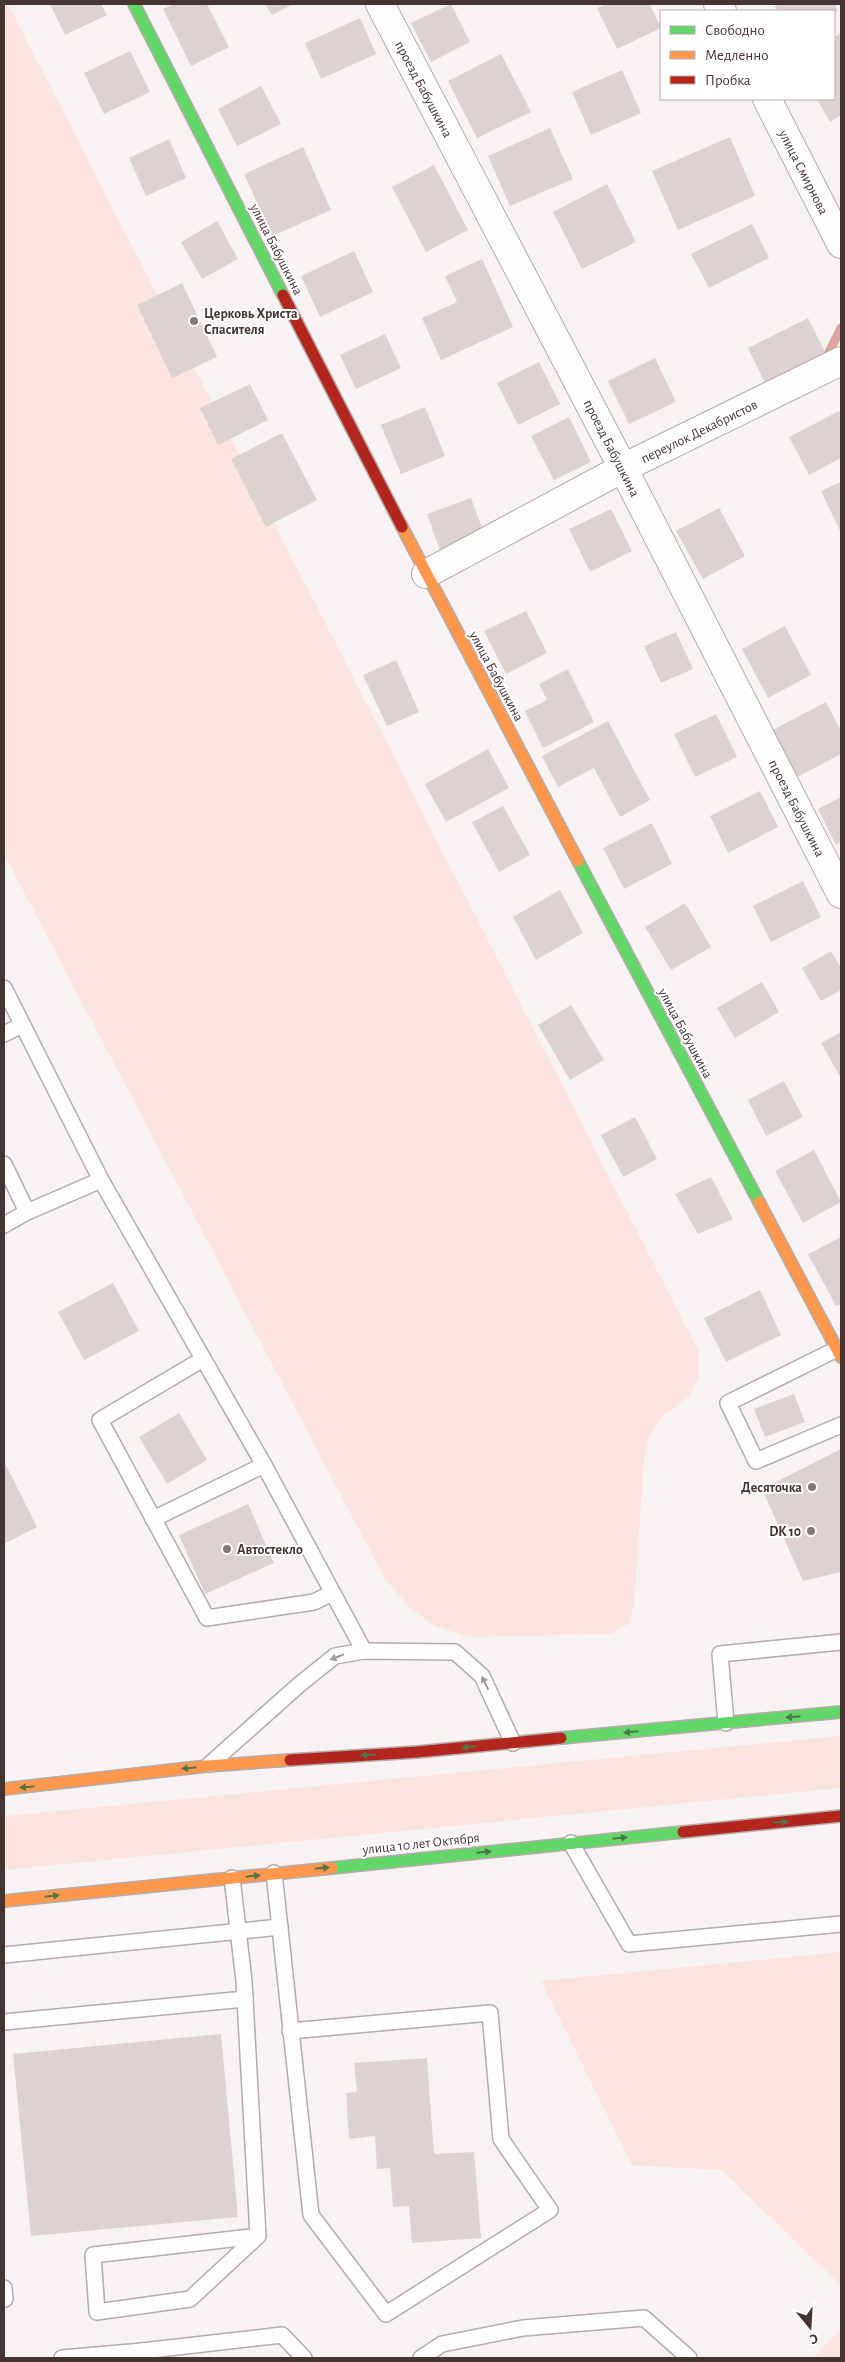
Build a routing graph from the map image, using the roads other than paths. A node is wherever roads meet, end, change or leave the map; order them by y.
1 (134, 4) edge
2 (380, 4) edge
3 (768, 100) edge
4 (841, 244) edge
5 (841, 361) edge
6 (623, 468) junction
7 (426, 574) junction
8 (841, 894) edge
9 (4, 988) edge
10 (22, 1025) junction
11 (4, 1034) edge
12 (4, 1164) edge
13 (100, 1180) junction
14 (27, 1212) junction
15 (4, 1225) edge
16 (839, 1353) edge
17 (203, 1359) junction
18 (841, 1425) edge
19 (264, 1465) junction
20 (153, 1519) junction
21 (332, 1593) junction
22 (841, 1642) edge
23 (364, 1651) junction
24 (841, 1712) edge
25 (726, 1723) junction
26 (513, 1743) junction
27 (207, 1766) junction
28 (4, 1789) edge
29 (841, 1816) edge
30 (571, 1843) junction
31 (274, 1873) junction
32 (232, 1878) junction
33 (4, 1901) edge
34 (841, 1924) edge
35 (280, 1927) junction
36 (240, 1932) junction
37 (4, 1955) edge
38 (245, 1999) junction
39 (4, 2022) edge
40 (290, 2031) junction
41 (258, 2236) junction
42 (143, 2355) edge
43 (62, 2358) edge
44 (304, 2358) edge
45 (421, 2358) edge
46 (689, 2358) edge

1 - 7 main road, улица Бабушкина
2 - 6 street, проезд Бабушкина
3 - 4 street, улица Смирнова
5 - 6 street, переулок Декабристов
6 - 7 street, переулок Декабристов
6 - 8 street, проезд Бабушкина
7 - 16 main road, улица Бабушкина
9 - 10 lane
10 - 11 lane
10 - 13 lane
12 - 14 lane
13 - 14 lane
13 - 17 lane
14 - 15 lane
16 - 18 lane
17 - 19 lane
17 - 20 lane
19 - 20 lane
19 - 21 lane
20 - 21 lane
21 - 23 lane
22 - 25 lane
26 -> 23 lane
23 -> 27 lane
24 -> 25 main road
25 -> 26 main road
26 -> 27 main road
27 -> 28 main road
30 -> 29 main road, улица 10 лет Октября
31 -> 30 main road, улица 10 лет Октября
30 - 34 lane
32 -> 31 main road, улица 10 лет Октября
31 - 35 lane
33 -> 32 main road, улица 10 лет Октября
32 - 36 lane
35 - 36 lane
35 - 40 lane
36 - 37 lane
36 - 38 lane
38 - 39 lane
38 - 41 lane
40 - 40 lane
41 - 41 lane
42 - 43 lane
42 - 44 lane
45 - 46 lane

